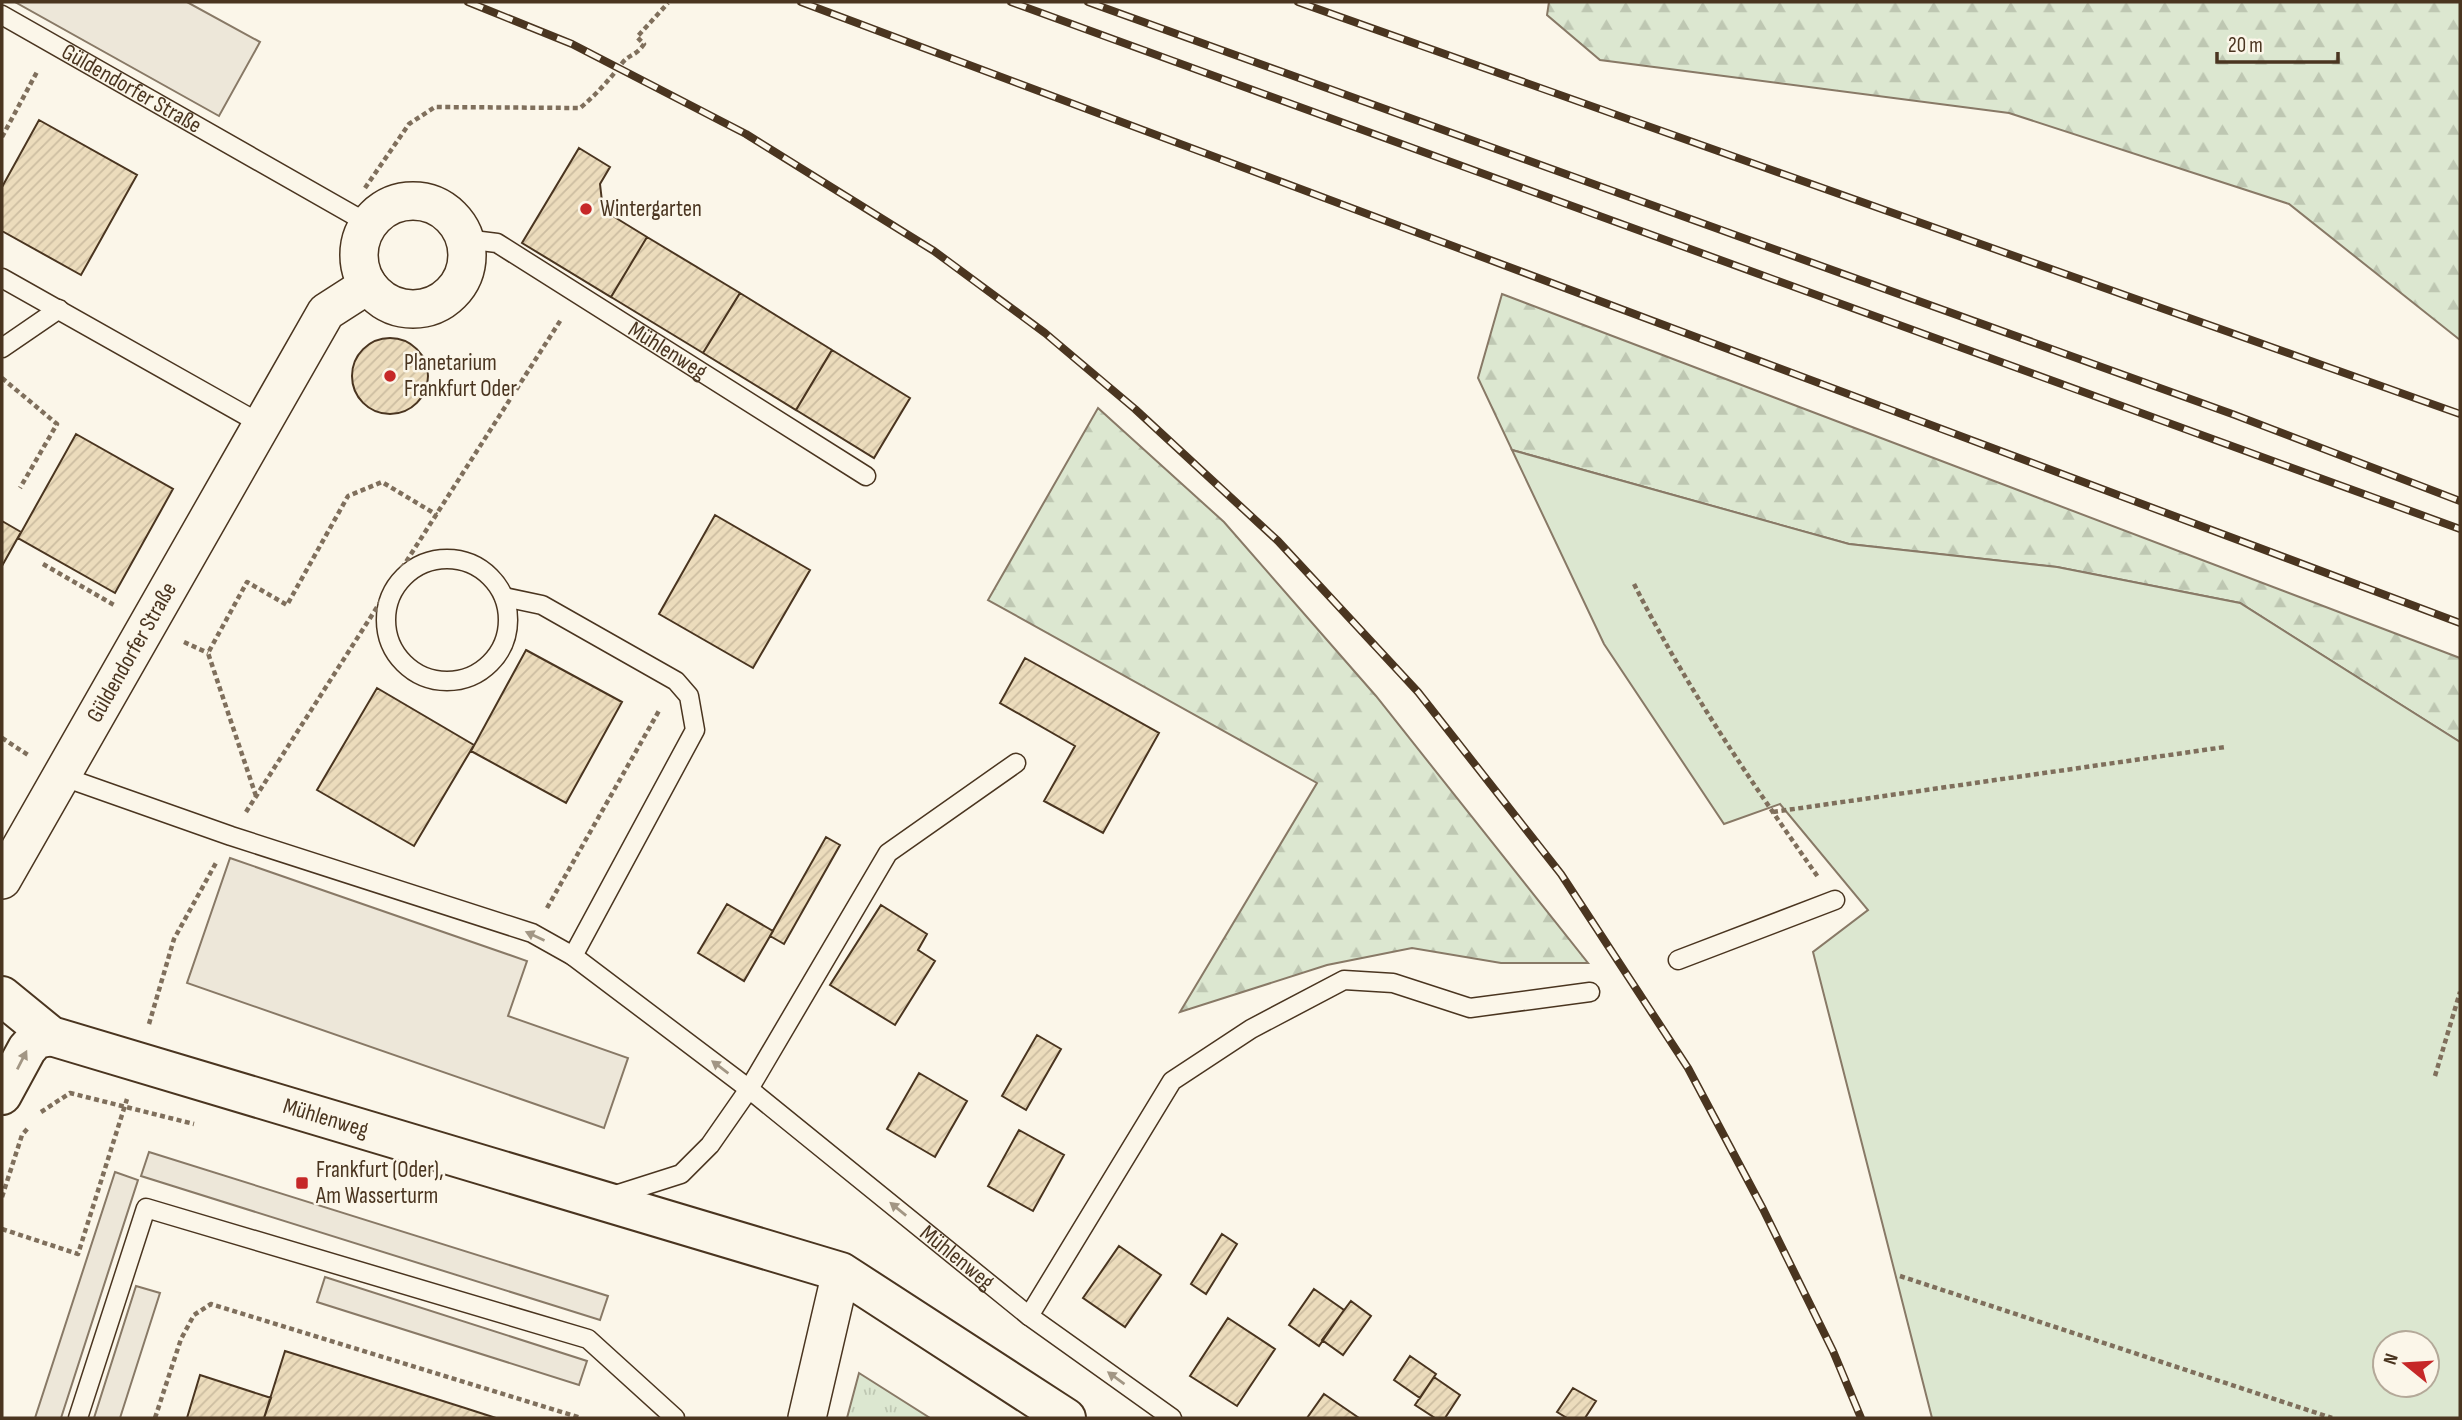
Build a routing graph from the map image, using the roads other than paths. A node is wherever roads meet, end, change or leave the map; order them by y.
1 (2, 15) edge
2 (359, 218) junction
3 (465, 239) junction
4 (2, 278) edge
5 (368, 285) junction
6 (59, 309) junction
7 (2, 348) edge
8 (261, 424) junction
9 (866, 476) dead end
10 (504, 597) junction
11 (1016, 763) dead end
12 (61, 776) junction
13 (2, 880) edge
14 (1835, 900) road end
15 (573, 956) junction
16 (1678, 960) dead end
17 (1590, 992) dead end
18 (2, 996) edge
19 (51, 1036) junction
20 (749, 1088) junction
21 (2, 1095) edge
22 (599, 1200) junction
23 (841, 1272) junction
24 (1029, 1316) junction
25 (78, 1418) edge
26 (675, 1418) edge
27 (807, 1418) edge
28 (1066, 1418) edge
29 (1172, 1418) edge

1 - 2 lane, Güldendorfer Straße
2 - 3 street
2 - 5 street
3 - 5 street
3 - 9 lane, Mühlenweg
4 - 6 lane
5 - 8 street, Güldendorfer Straße
6 - 7 lane
6 - 8 lane
8 - 12 street, Güldendorfer Straße
10 - 10 lane
10 - 15 lane
11 - 20 lane
12 - 13 street, Güldendorfer Straße
15 -> 12 lane, Mühlenweg
14 - 16 lane
20 -> 15 lane, Mühlenweg
17 - 24 lane
18 - 19 street
21 -> 19 street
19 - 22 street, Mühlenweg
20 - 22 lane
24 -> 20 lane, Mühlenweg
22 - 23 street, Mühlenweg
23 - 27 street
23 - 28 street, Mühlenweg
29 -> 24 lane, Mühlenweg
25 - 26 lane

